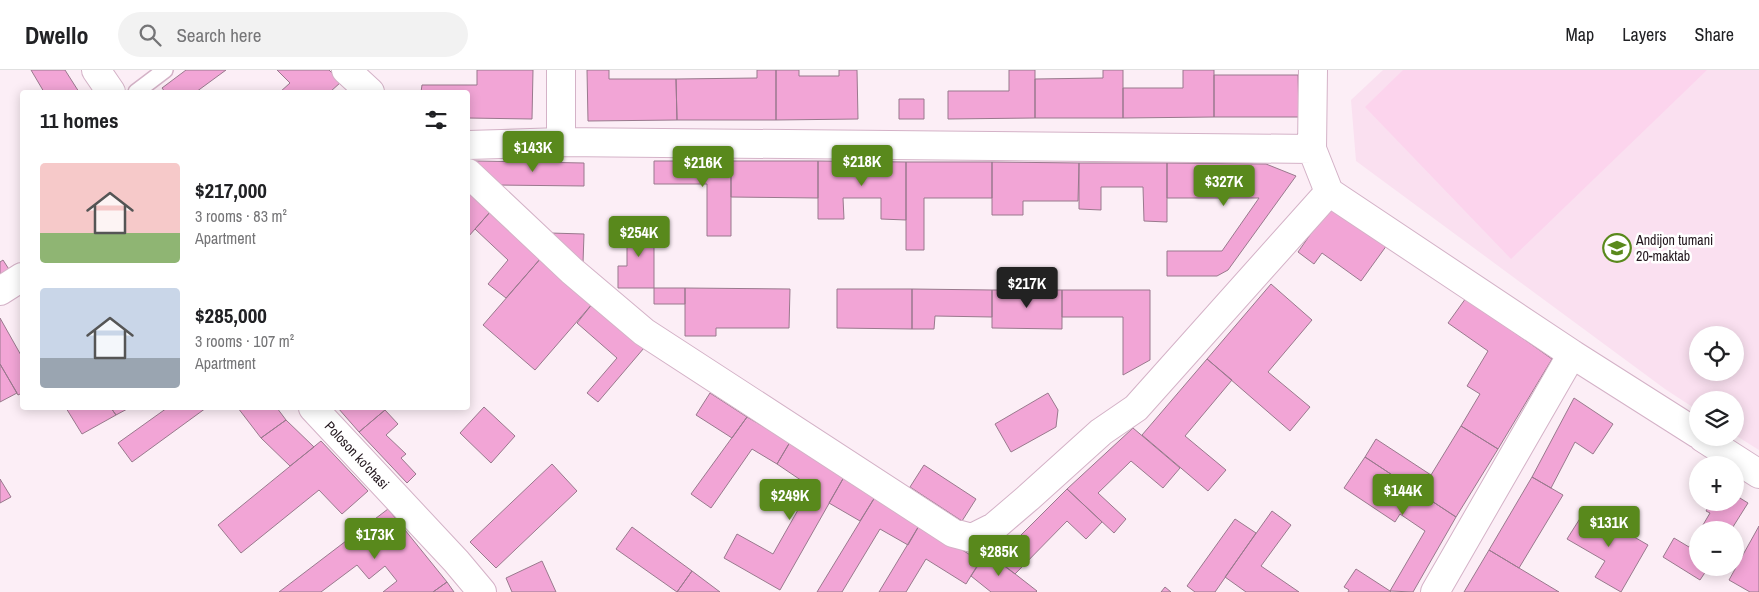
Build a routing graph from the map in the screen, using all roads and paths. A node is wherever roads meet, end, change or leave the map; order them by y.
1 (96, 70) edge
2 (165, 70) edge
3 (346, 70) edge
4 (561, 70) edge
5 (1313, 70) edge
6 (110, 90) edge
7 (139, 90) edge
8 (368, 90) edge
9 (561, 142) junction
10 (470, 146) edge
11 (1312, 149) junction
12 (470, 175) edge
13 (1329, 192) junction
14 (20, 278) edge
15 (0, 291) edge
16 (1572, 354) junction
17 (314, 410) edge
18 (1689, 428) edge
19 (1715, 446) edge
20 (1759, 474) edge
21 (482, 592) edge
22 (1435, 592) edge

1 - 6 street
2 - 7 lane
3 - 8 street
4 - 9 street
5 - 11 street
9 - 10 street
9 - 11 street
11 - 13 street
12 - 13 street
13 - 16 street
14 - 15 street
16 - 18 street
16 - 22 street
17 - 21 street, Poloson ko'chasi
19 - 20 street

